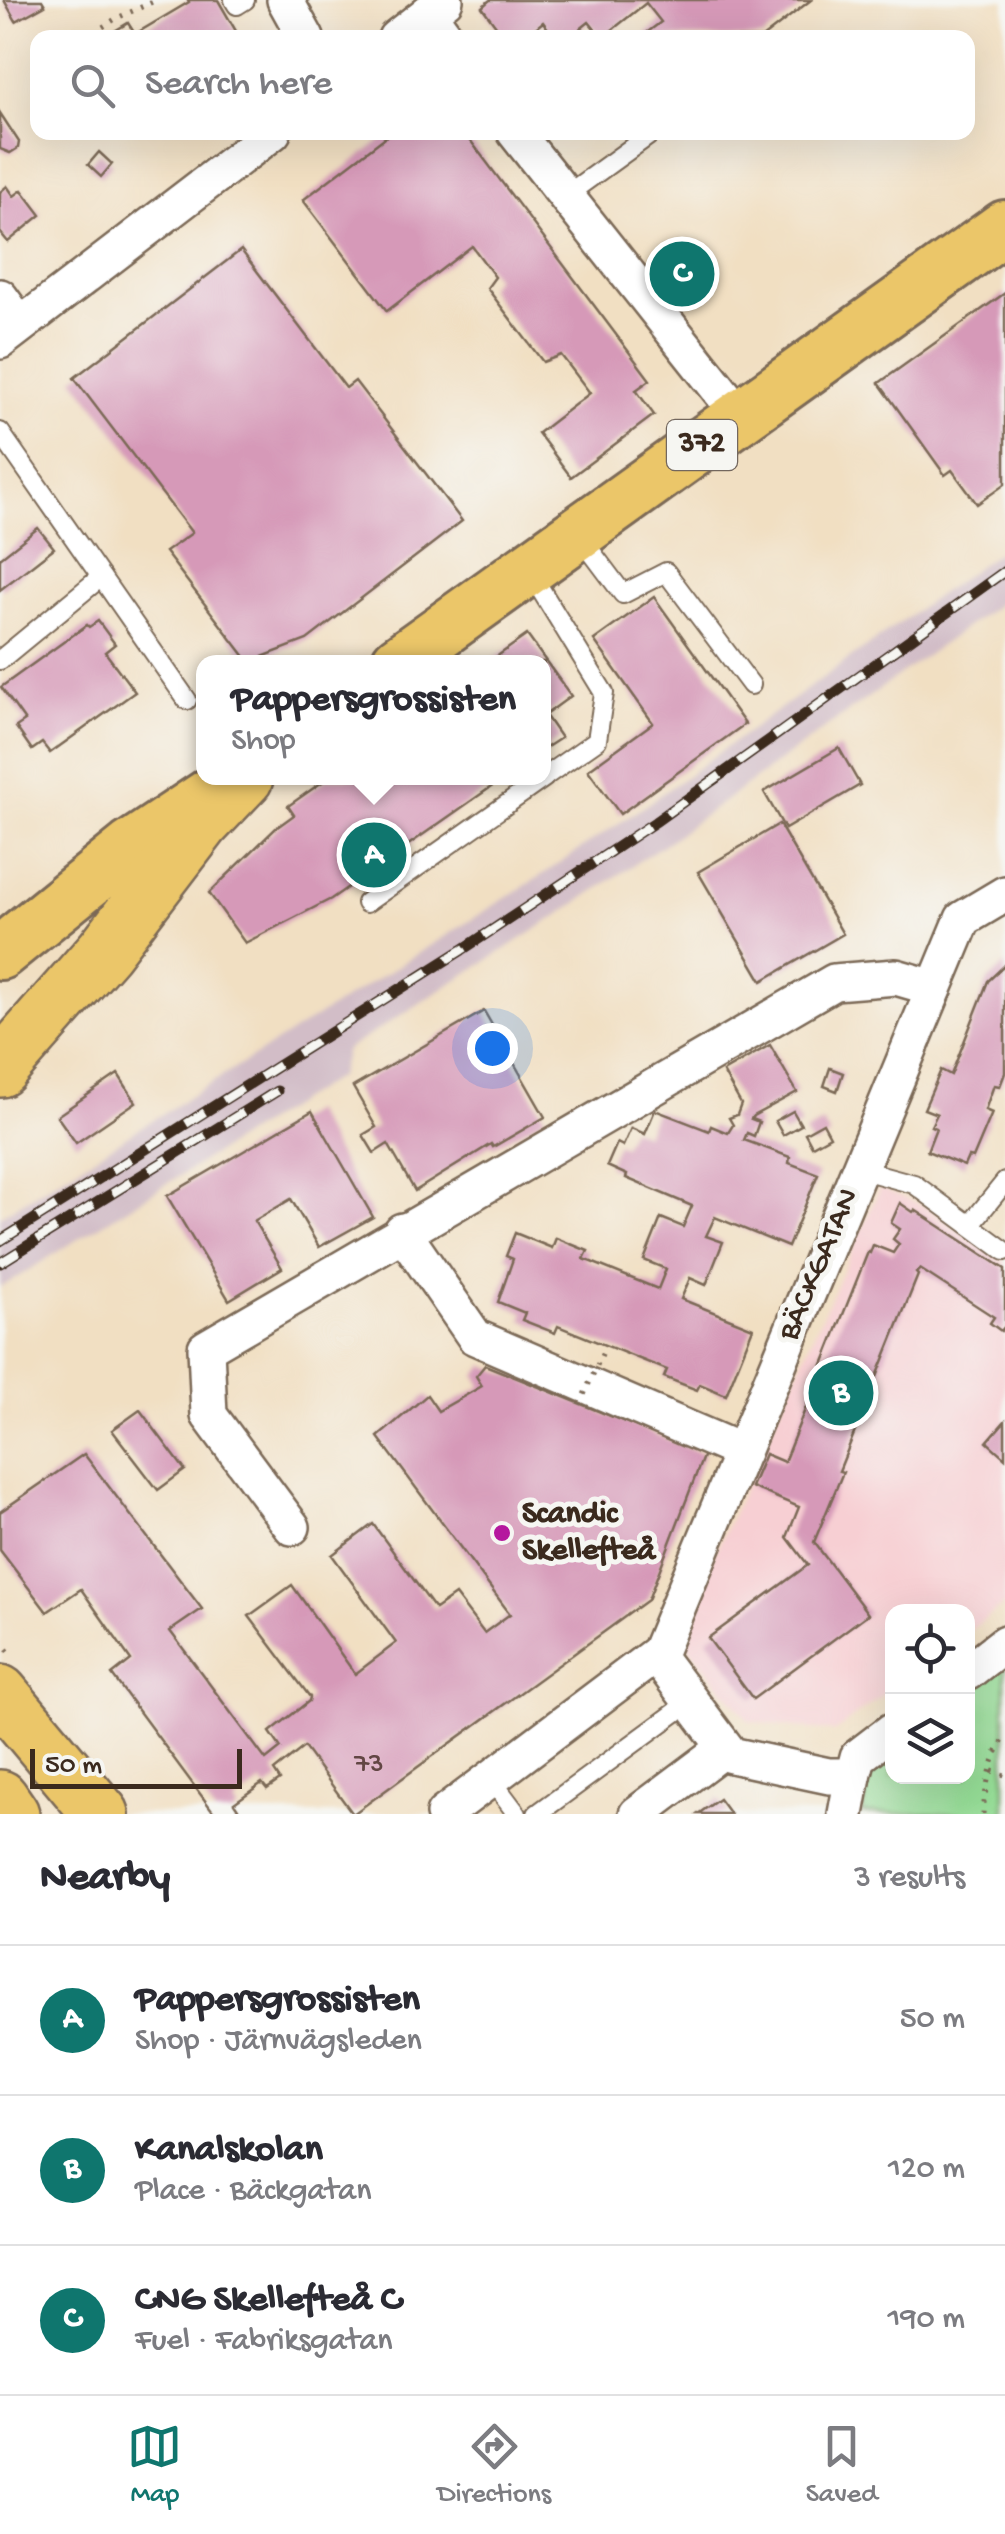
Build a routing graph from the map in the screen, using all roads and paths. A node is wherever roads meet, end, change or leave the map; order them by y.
1 (157, 0) edge
2 (234, 0) edge
3 (245, 0) edge
4 (285, 0) edge
5 (439, 17) edge
6 (98, 30) edge
7 (302, 30) edge
8 (412, 30) edge
9 (263, 140) edge
10 (521, 140) edge
11 (642, 140) edge
12 (565, 196) junction
13 (1005, 227) edge
14 (0, 296) edge
15 (8, 334) edge
16 (741, 417) junction
17 (0, 432) edge
18 (578, 533) junction
19 (528, 570) junction
20 (101, 577) junction
21 (408, 655) edge
22 (0, 660) edge
23 (751, 685) dead end
24 (187, 700) dead end
25 (551, 772) edge
26 (228, 785) edge
27 (533, 785) edge
28 (1005, 894) edge
29 (366, 902) dead end
30 (0, 953) edge
31 (934, 988) junction
32 (0, 992) edge
33 (0, 1069) edge
34 (860, 1169) junction
35 (1005, 1182) edge
36 (970, 1225) junction
37 (402, 1232) junction
38 (1005, 1250) edge
39 (606, 1345) dead end
40 (580, 1404) dead end
41 (742, 1452) junction
42 (292, 1527) dead end
43 (1005, 1643) edge
44 (656, 1655) junction
45 (975, 1667) edge
46 (0, 1692) edge
47 (690, 1702) junction
48 (885, 1736) edge
49 (1005, 1738) edge
50 (725, 1748) junction
51 (992, 1770) junction
52 (1005, 1775) edge
53 (853, 1776) junction
54 (490, 1778) junction
55 (0, 1798) edge
56 (11, 1814) edge
57 (100, 1814) edge
58 (444, 1814) edge
59 (516, 1814) edge
60 (538, 1814) edge
61 (638, 1814) edge
62 (846, 1814) edge
63 (983, 1814) edge

1 - 6 path
2 - 3 lane
4 - 7 street
5 - 8 street
9 - 15 street
10 - 12 street
11 - 12 lane
12 - 16 street
13 - 16 main road, 372
14 - 15 street
16 - 18 main road, 372
17 - 20 lane
18 - 19 main road, 372
18 - 23 lane
19 - 21 main road, 372
19 - 25 lane
20 - 22 lane
20 - 24 lane
26 - 30 main road
26 - 32 main road
26 - 33 highway
27 - 29 lane
28 - 31 street, BÄCKGATAN
31 - 34 street, BÄCKGATAN
31 - 37 street
34 - 36 lane
34 - 41 street, BÄCKGATAN
35 - 36 lane
36 - 38 lane
37 - 41 street
37 - 42 street
39 - 40 path, bridge
41 - 44 street, BÄCKGATAN
43 - 45 street
44 - 47 street
44 - 54 street
46 - 57 highway
47 - 50 street
47 - 60 lane
48 - 53 street
49 - 51 path
50 - 53 street
50 - 61 street
51 - 52 path
51 - 63 path
53 - 62 street
54 - 58 street
54 - 59 lane
55 - 56 highway

